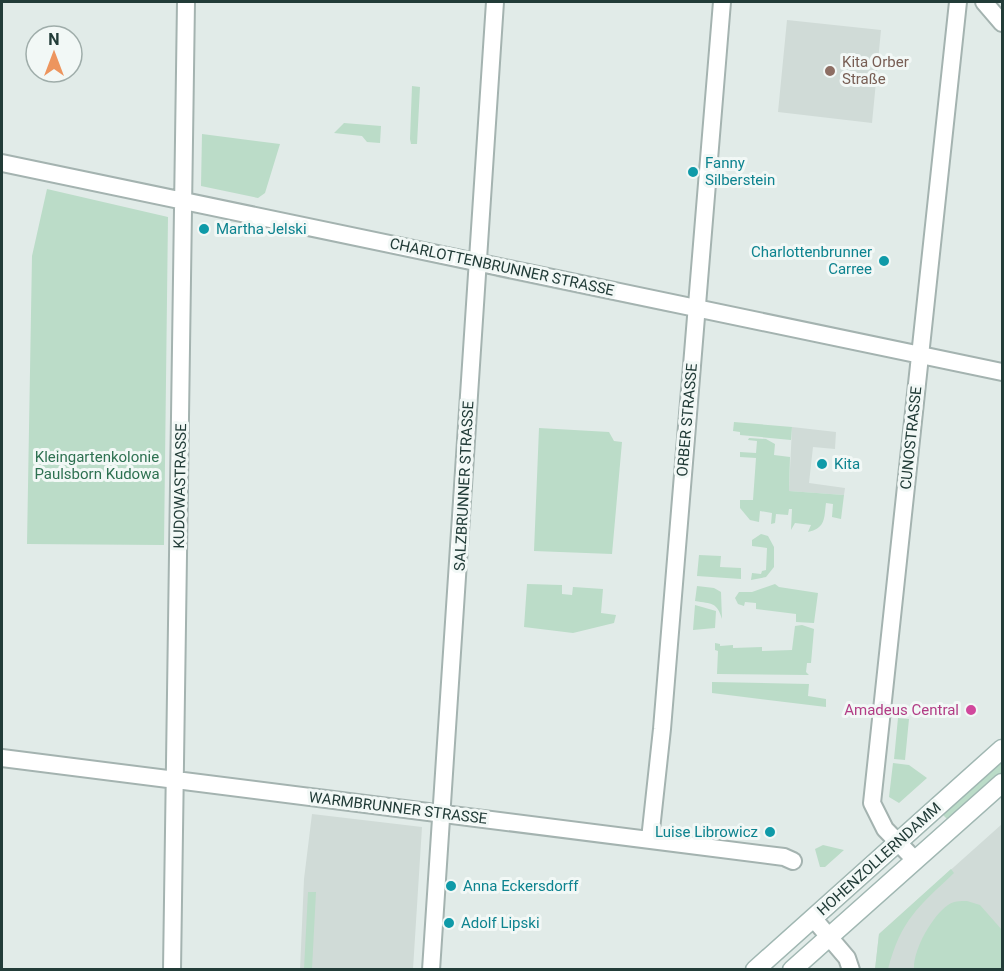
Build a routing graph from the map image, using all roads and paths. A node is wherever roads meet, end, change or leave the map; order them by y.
1 (186, 2) edge
2 (495, 2) edge
3 (722, 2) edge
4 (958, 2) edge
5 (984, 2) edge
6 (1002, 23) edge
7 (2, 163) edge
8 (184, 200) junction
9 (477, 262) junction
10 (696, 308) junction
11 (920, 354) junction
12 (1002, 372) edge
13 (1002, 749) edge
14 (2, 758) edge
15 (175, 780) junction
16 (1002, 783) edge
17 (443, 813) junction
18 (650, 839) junction
19 (897, 842) junction
20 (915, 860) junction
21 (793, 861) dead end
22 (813, 918) junction
23 (830, 937) junction
24 (172, 969) edge
25 (431, 969) edge
26 (754, 969) edge
27 (792, 969) edge
28 (850, 969) edge

1 - 8 street, KUDOWASTRASSE
2 - 9 street, SALZBRUNNER STRASSE
3 - 10 street, ORBER STRASSE
4 - 11 street, CUNOSTRASSE
5 - 6 street
7 - 8 street, CHARLOTTENBRUNNER STRASSE
8 - 9 street, CHARLOTTENBRUNNER STRASSE
8 - 15 street, KUDOWASTRASSE
9 - 10 street, CHARLOTTENBRUNNER STRASSE
9 - 17 street, SALZBRUNNER STRASSE
10 - 11 street, CHARLOTTENBRUNNER STRASSE
10 - 18 street, ORBER STRASSE
11 - 12 street, CHARLOTTENBRUNNER STRASSE
11 - 19 street, CUNOSTRASSE
13 - 19 main road, HOHENZOLLERNDAMM
14 - 15 street, WARMBRUNNER STRASSE
15 - 17 street, WARMBRUNNER STRASSE
15 - 24 street, KUDOWASTRASSE
16 - 20 main road, HOHENZOLLERNDAMM
17 - 18 street, WARMBRUNNER STRASSE
17 - 25 street, SALZBRUNNER STRASSE
18 - 21 street, WARMBRUNNER STRASSE
19 - 20 street, CUNOSTRASSE
19 - 22 main road, HOHENZOLLERNDAMM
20 - 23 main road, HOHENZOLLERNDAMM
22 - 23 street
22 - 26 main road, HOHENZOLLERNDAMM
23 - 27 main road, HOHENZOLLERNDAMM
23 - 28 street

